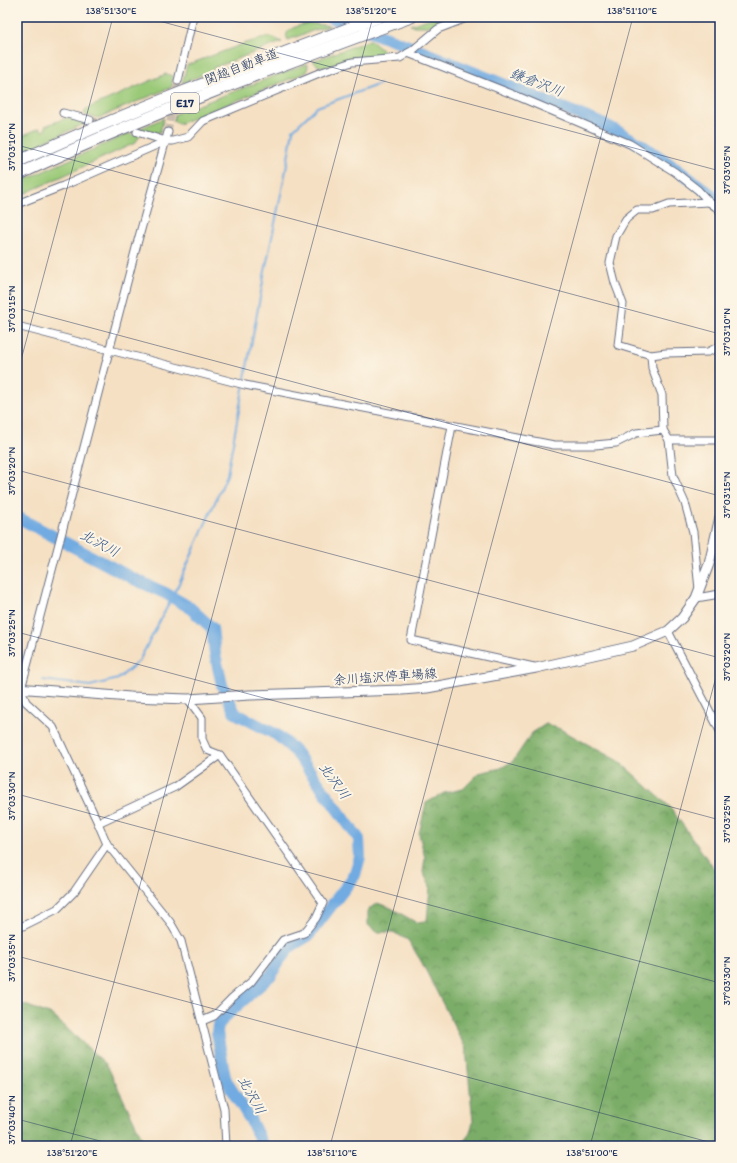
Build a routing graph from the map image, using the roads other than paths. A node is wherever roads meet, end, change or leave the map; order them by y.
1 (193, 17) edge
2 (379, 17) edge
3 (469, 17) edge
4 (407, 19) edge
5 (411, 51) junction
6 (178, 81) tunnel mouth
7 (63, 113) dead end
8 (90, 120) tunnel mouth
9 (137, 132) tunnel mouth
10 (168, 132) tunnel mouth
11 (166, 141) junction
12 (17, 162) edge
13 (17, 175) edge
14 (709, 202) junction
15 (17, 204) edge
16 (720, 210) edge
17 (17, 326) edge
18 (720, 346) edge
19 (109, 350) junction
20 (651, 355) junction
21 (452, 426) junction
22 (663, 430) junction
23 (669, 440) junction
24 (720, 440) edge
25 (720, 517) edge
26 (699, 589) junction
27 (720, 594) edge
28 (696, 598) junction
29 (668, 631) junction
30 (536, 668) junction
31 (19, 688) edge
32 (188, 699) junction
33 (720, 731) edge
34 (220, 756) junction
35 (98, 823) junction
36 (107, 844) junction
37 (17, 929) edge
38 (202, 1021) junction
39 (226, 1146) edge

1 - 6 street
2 - 12 highway, 関越自動車道 / E17
3 - 5 street
4 - 13 highway, 関越自動車道 / E17
5 - 11 street
5 - 14 street
7 - 8 street
9 - 11 street
10 - 11 street
11 - 15 street
11 - 19 street
14 - 16 street
14 - 20 street
17 - 19 street
18 - 20 street
19 - 21 street
19 - 31 street
20 - 22 street
21 - 22 street
21 - 30 street
22 - 23 street
23 - 24 street
23 - 26 street
25 - 26 main road, 余川塩沢停車場線
26 - 28 main road, 余川塩沢停車場線
27 - 28 street
28 - 29 main road, 余川塩沢停車場線
29 - 30 main road, 余川塩沢停車場線
29 - 33 street
30 - 32 main road, 余川塩沢停車場線
31 - 32 main road, 余川塩沢停車場線
31 - 35 street
32 - 34 street
34 - 35 street
34 - 38 street
35 - 36 street
36 - 37 street
36 - 38 street
38 - 39 street

